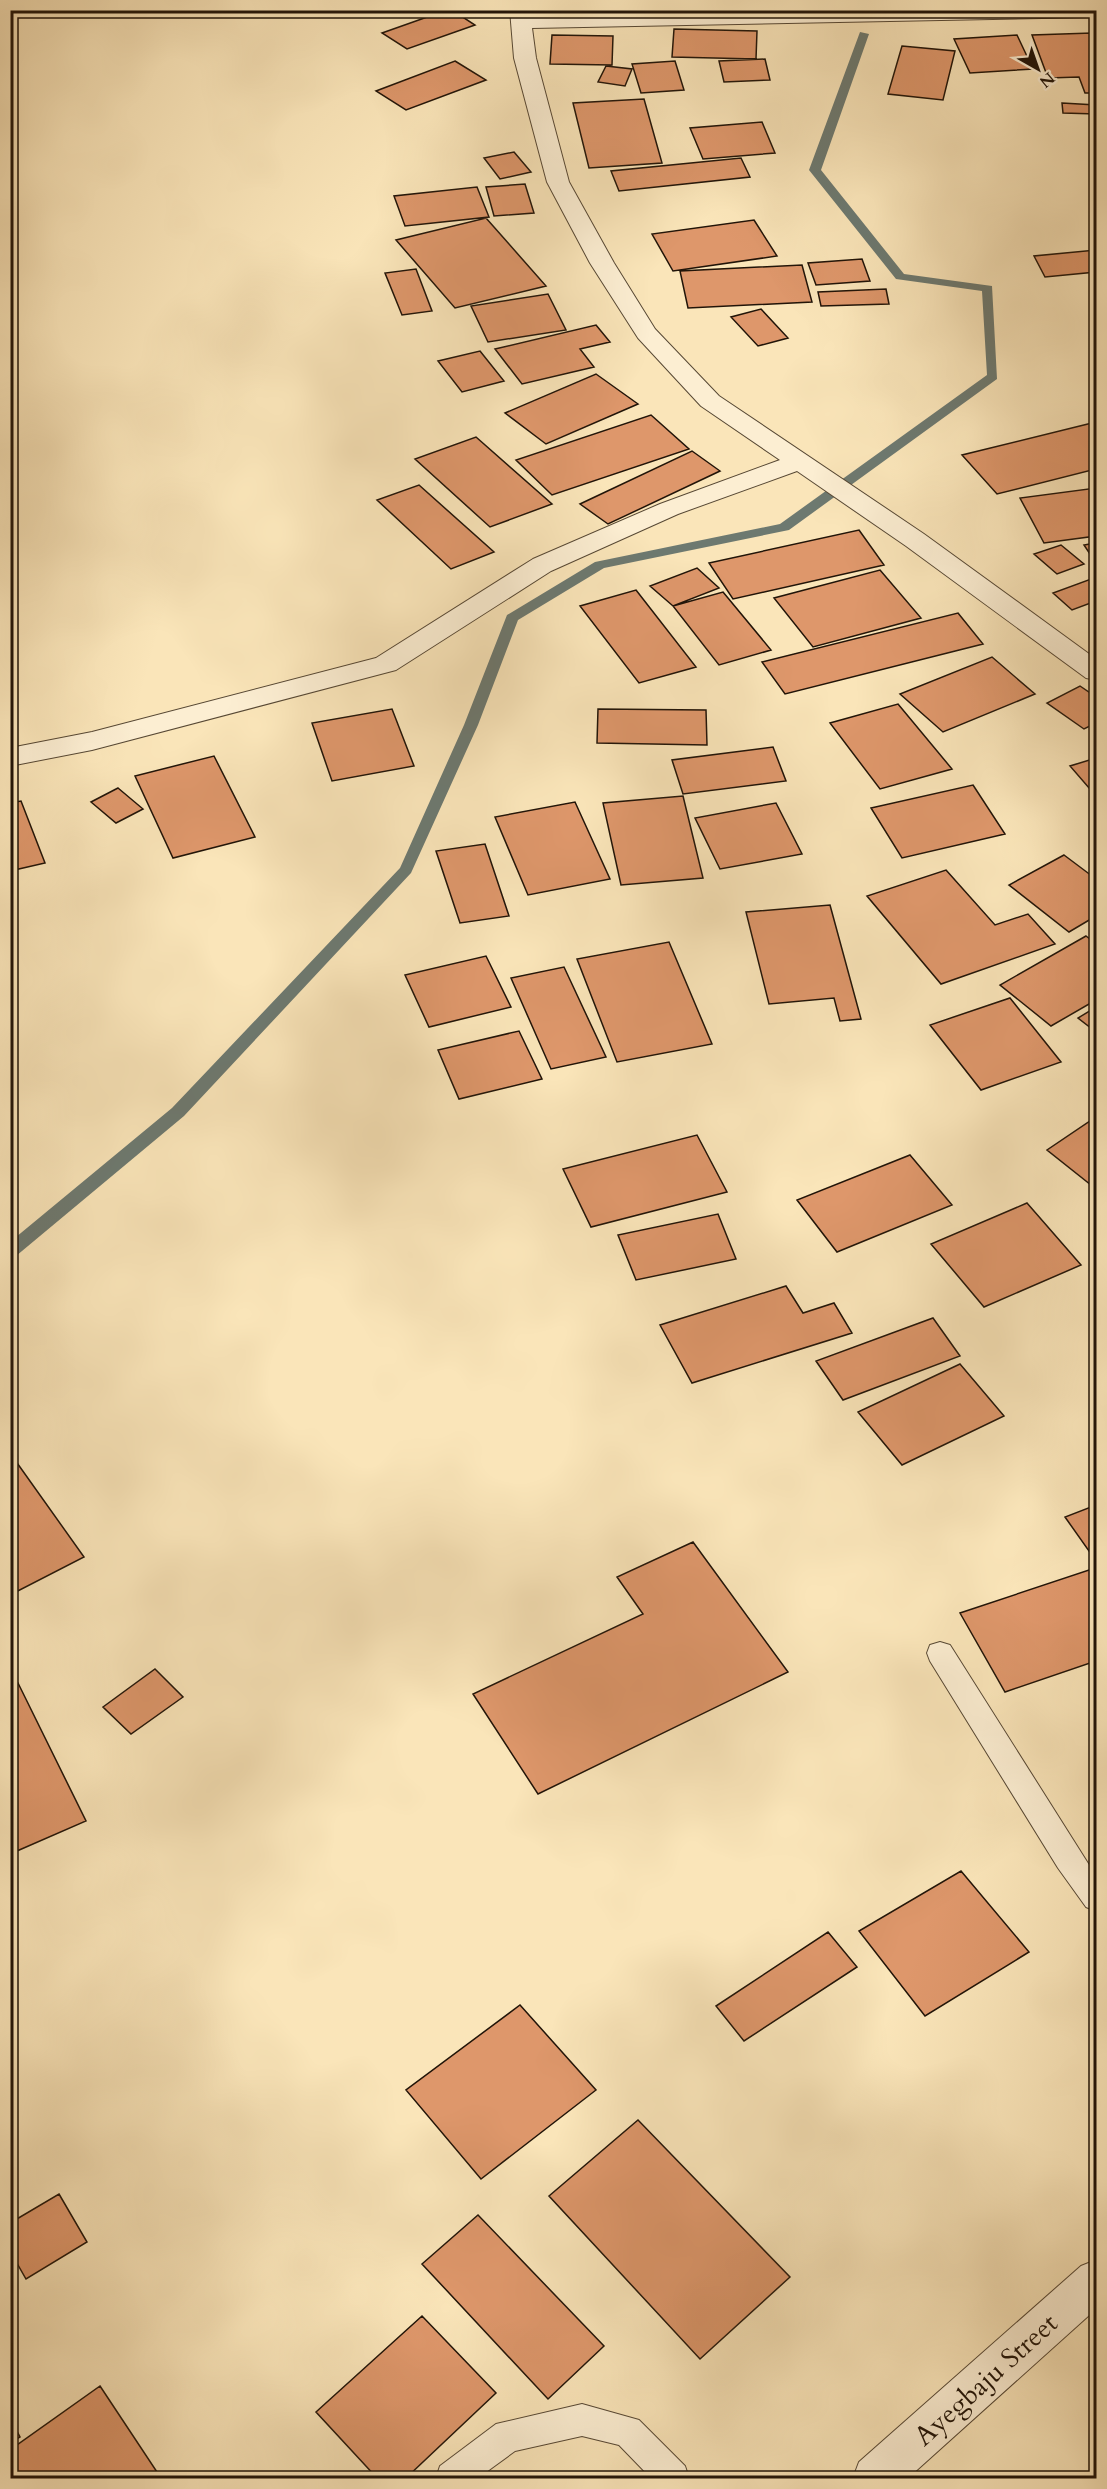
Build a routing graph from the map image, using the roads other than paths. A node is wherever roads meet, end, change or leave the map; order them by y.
1 (1096, 11) edge
2 (521, 16) edge
3 (801, 464) junction
4 (1096, 672) edge
5 (10, 757) edge
6 (940, 1653) dead end
7 (1096, 1898) edge
8 (1096, 2280) edge
9 (452, 2478) edge
10 (673, 2478) edge
11 (875, 2478) edge

1 - 2 street
2 - 3 street
3 - 4 street
3 - 5 street
6 - 7 lane
8 - 11 street, Ayegbaju Street
9 - 10 lane

